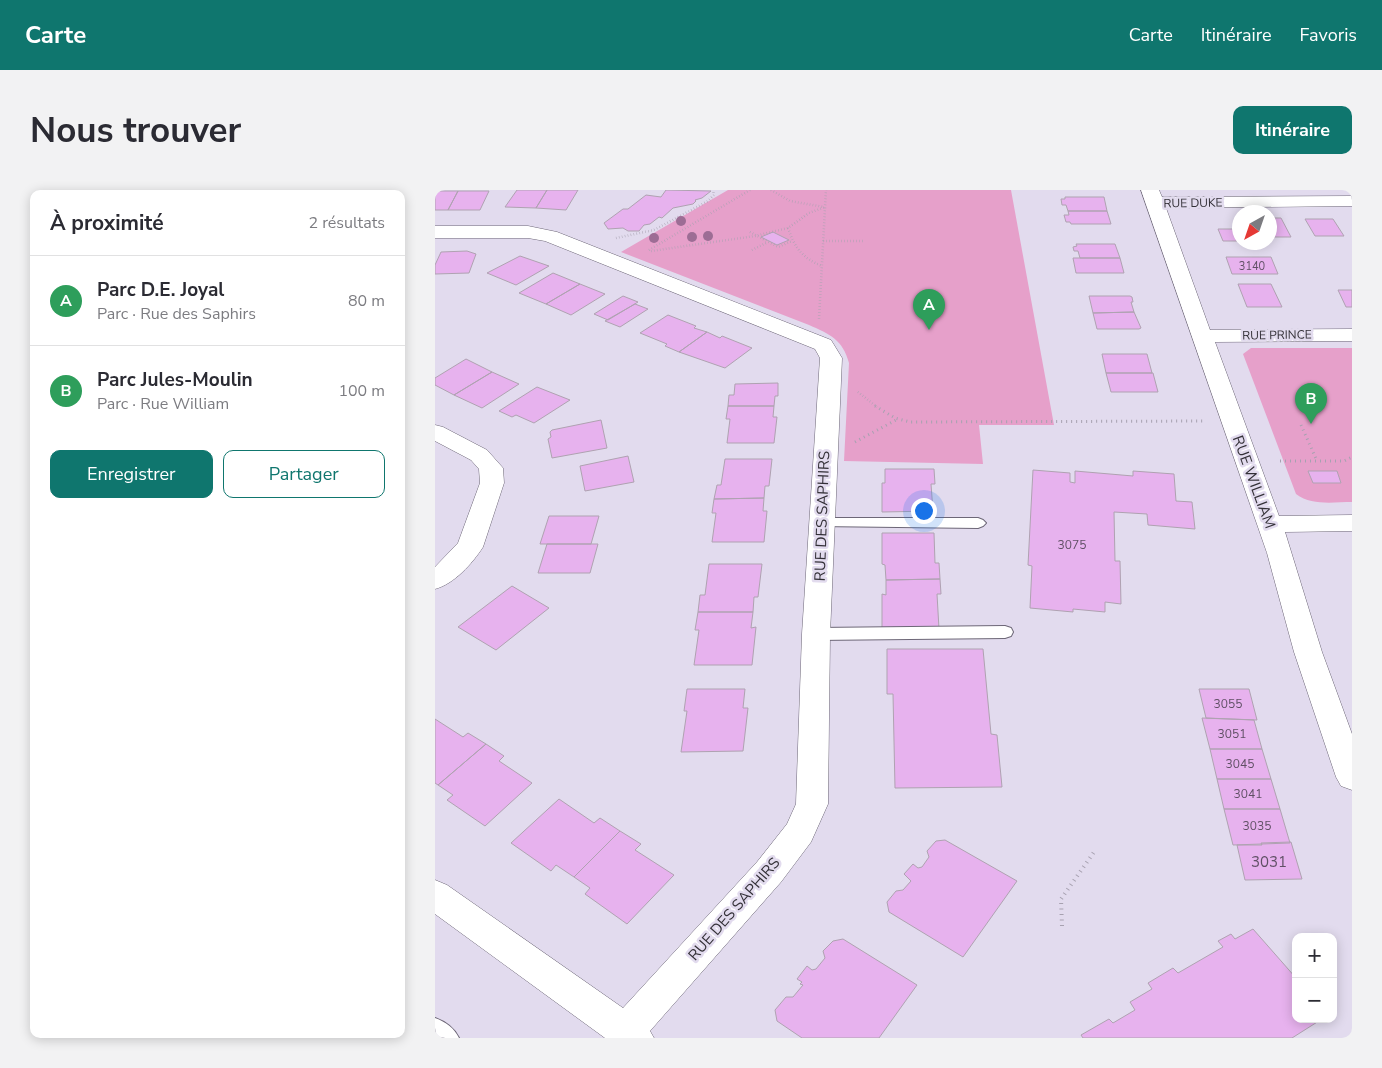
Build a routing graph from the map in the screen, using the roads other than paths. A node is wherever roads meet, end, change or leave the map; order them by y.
1 (1152, 197) edge
2 (1352, 201) edge
3 (435, 232) edge
4 (1352, 335) edge
5 (1203, 336) junction
6 (435, 432) edge
7 (823, 522) junction
8 (978, 523) dead end
9 (1352, 523) edge
10 (1269, 524) junction
11 (435, 580) edge
12 (1005, 632) dead end
13 (816, 634) junction
14 (1352, 777) edge
15 (435, 895) edge
16 (435, 1028) edge
17 (630, 1034) edge
18 (448, 1038) edge

1 - 2 street, RUE DUKE
1 - 5 street, RUE WILLIAM
3 - 7 street, RUE DES SAPHIRS
4 - 5 street, RUE PRINCE
5 - 10 street, RUE WILLIAM
6 - 11 street
7 - 8 lane
7 - 13 street, RUE DES SAPHIRS
9 - 10 street
10 - 14 street, RUE WILLIAM
12 - 13 lane
13 - 17 street, RUE DES SAPHIRS
15 - 17 street
16 - 18 lane

